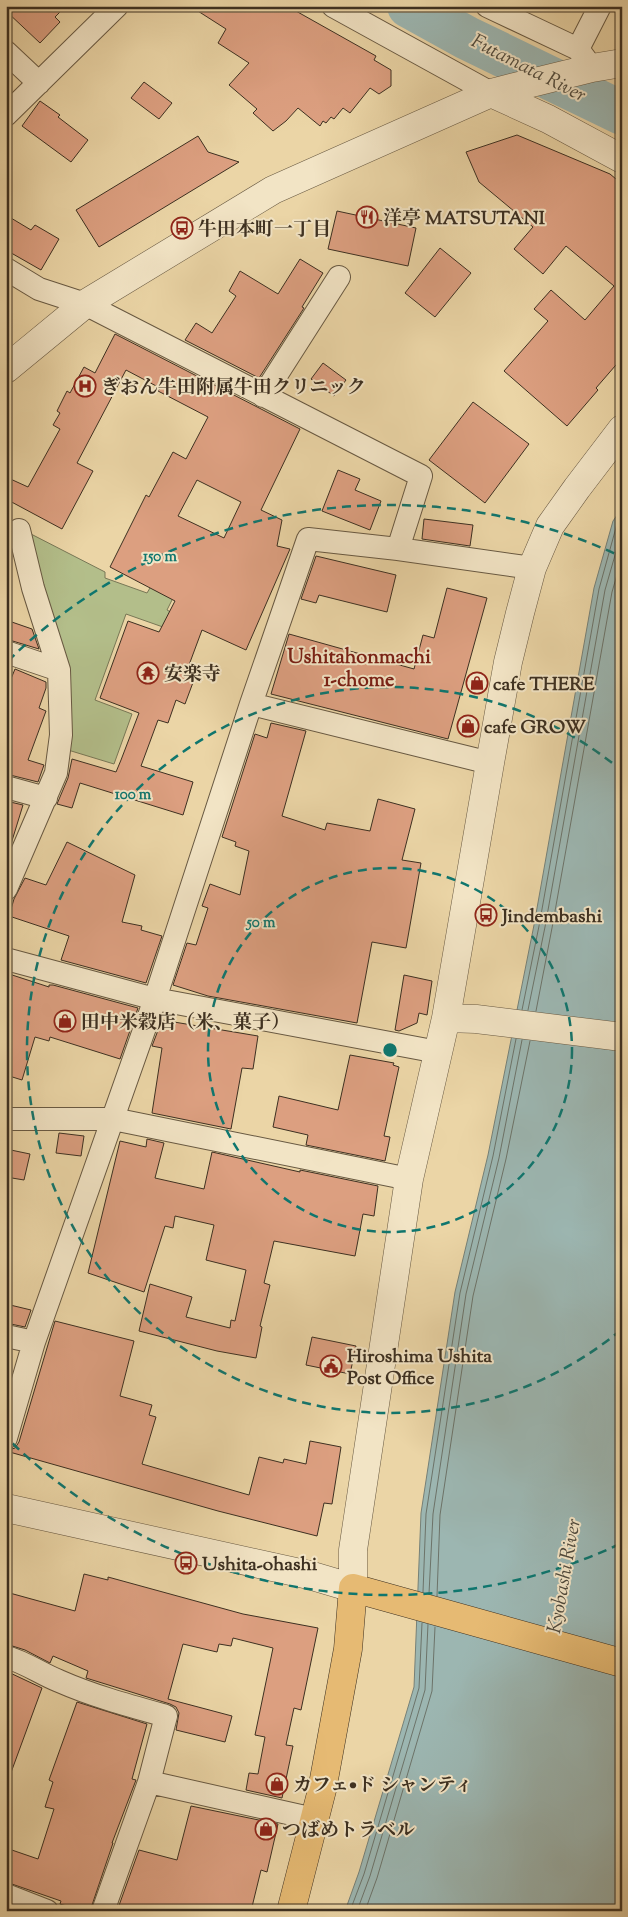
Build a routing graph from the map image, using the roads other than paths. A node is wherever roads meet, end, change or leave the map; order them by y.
1 (117, 6) edge
2 (333, 6) edge
3 (487, 6) edge
4 (600, 6) edge
5 (6, 52) edge
6 (622, 62) edge
7 (582, 63) junction
8 (39, 83) junction
9 (497, 91) junction
10 (6, 115) edge
11 (622, 159) edge
12 (6, 269) edge
13 (339, 277) dead end
14 (85, 304) junction
15 (6, 369) edge
16 (263, 396) junction
17 (622, 430) edge
18 (19, 530) dead end
19 (398, 548) junction
20 (532, 568) junction
21 (6, 652) edge
22 (59, 670) junction
23 (251, 704) junction
24 (490, 763) junction
25 (6, 787) edge
26 (46, 798) junction
27 (6, 889) edge
28 (6, 959) edge
29 (155, 998) junction
30 (446, 1018) junction
31 (622, 1037) edge
32 (438, 1052) junction
33 (6, 1119) edge
34 (113, 1119) junction
35 (409, 1179) junction
36 (6, 1336) edge
37 (34, 1342) junction
38 (6, 1438) edge
39 (6, 1508) edge
40 (353, 1588) junction
41 (6, 1657) edge
42 (622, 1663) edge
43 (148, 1782) junction
44 (314, 1819) junction
45 (6, 1895) edge
46 (47, 1911) edge
47 (103, 1911) edge
48 (290, 1911) edge

1 - 8 street
2 - 9 street
3 - 7 street
4 - 7 street
5 - 8 street
6 - 7 street
7 - 9 street
8 - 10 street
9 - 11 street
9 - 14 street
12 - 14 street
13 - 16 street
14 - 15 street
14 - 16 street
16 - 19 street
17 - 20 street
18 - 22 street
19 - 20 street
19 - 23 street
20 - 24 street
21 - 22 street
22 - 26 street
23 - 24 street
23 - 29 street
24 - 30 street
25 - 26 street
26 - 27 street
28 - 29 street
29 - 32 street
29 - 34 street
30 - 31 street
30 - 32 street
32 - 35 street
33 - 34 street
34 - 35 street
34 - 37 street
35 - 40 street
36 - 37 street
37 - 38 street
39 - 40 street
40 - 42 main road
40 - 44 main road
41 - 43 street
43 - 44 street
43 - 47 street
44 - 48 main road
45 - 46 street

